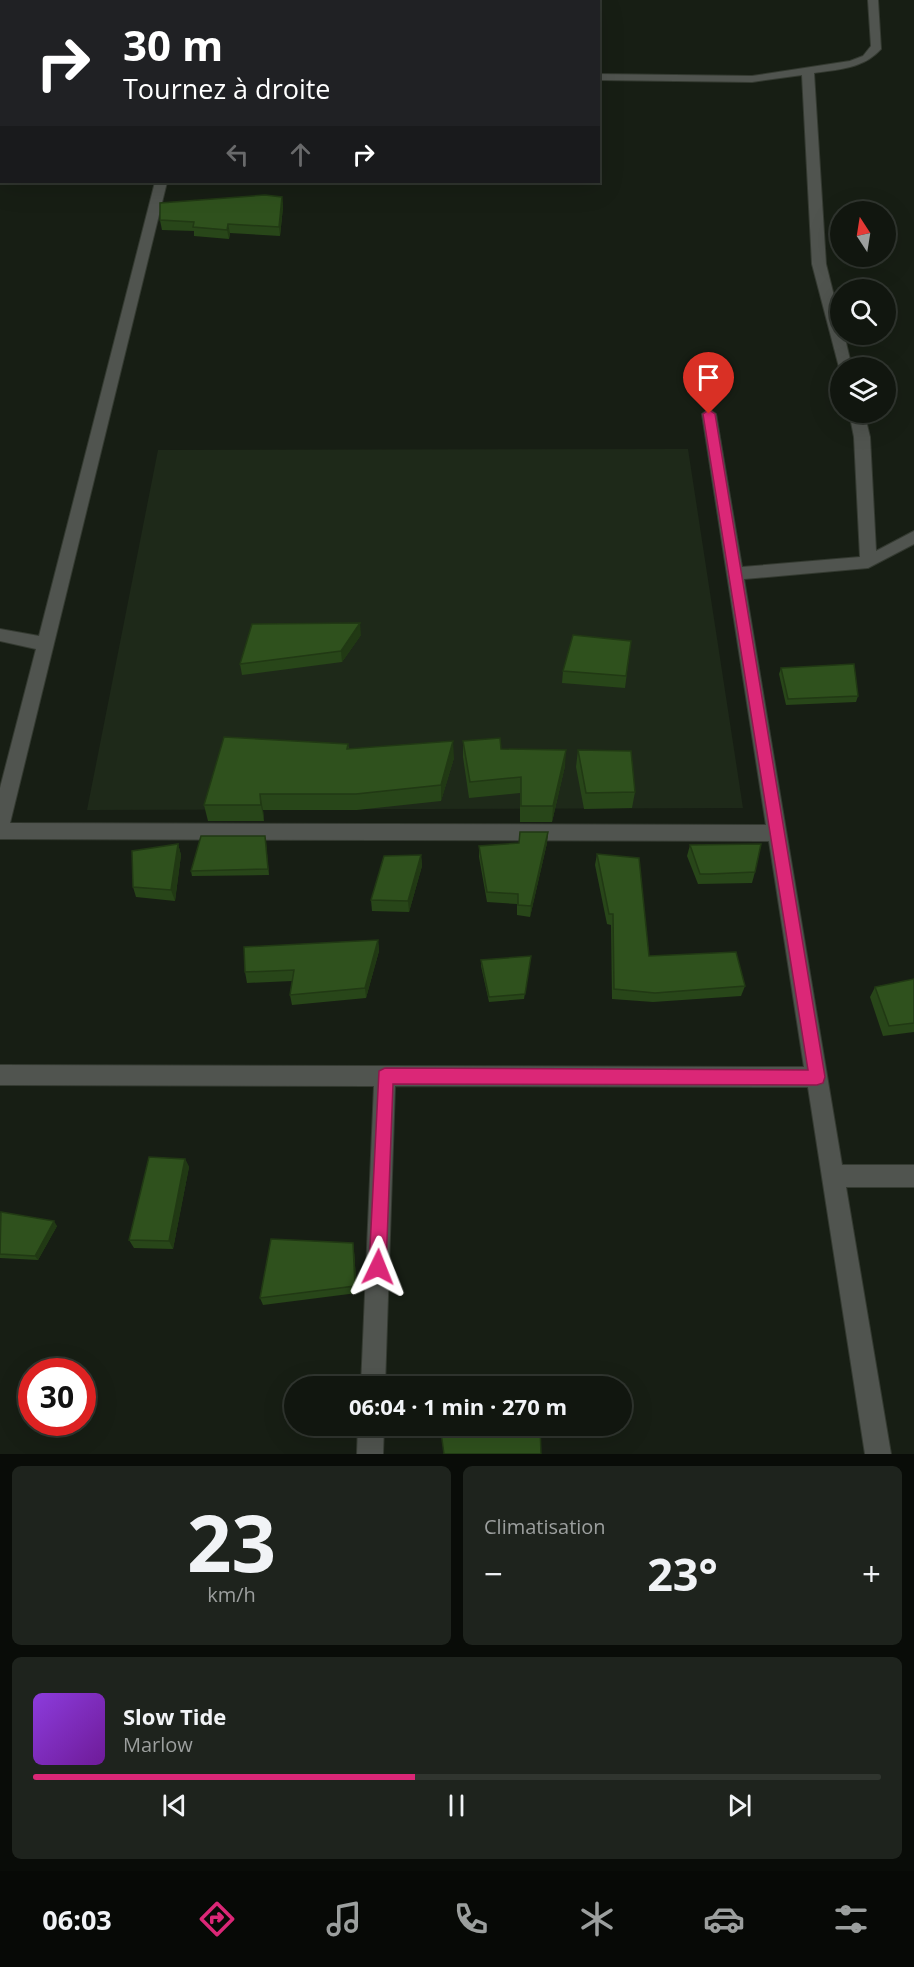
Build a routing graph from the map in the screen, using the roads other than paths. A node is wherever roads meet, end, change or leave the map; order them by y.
1 (873, 0) edge
2 (808, 72) junction
3 (600, 77) edge
4 (161, 183) edge
5 (841, 357) edge
6 (709, 414) dead end
7 (859, 423) edge
8 (914, 537) edge
9 (868, 562) junction
10 (735, 574) junction
11 (0, 635) edge
12 (45, 644) junction
13 (0, 825) edge
14 (0, 831) edge
15 (777, 833) junction
16 (0, 1075) edge
17 (385, 1076) junction
18 (817, 1077) junction
19 (833, 1176) junction
20 (914, 1176) edge
21 (373, 1376) edge
22 (371, 1436) edge
23 (370, 1454) edge
24 (878, 1454) edge

1 - 2 street
2 - 3 street
2 - 5 street
4 - 12 street
6 - 10 street
7 - 9 street
8 - 9 street
9 - 10 street
10 - 15 street
11 - 12 street
12 - 13 street
14 - 15 street
15 - 18 street
16 - 17 street
17 - 18 street
17 - 21 street
18 - 19 street
19 - 20 street
19 - 24 street
22 - 23 street

